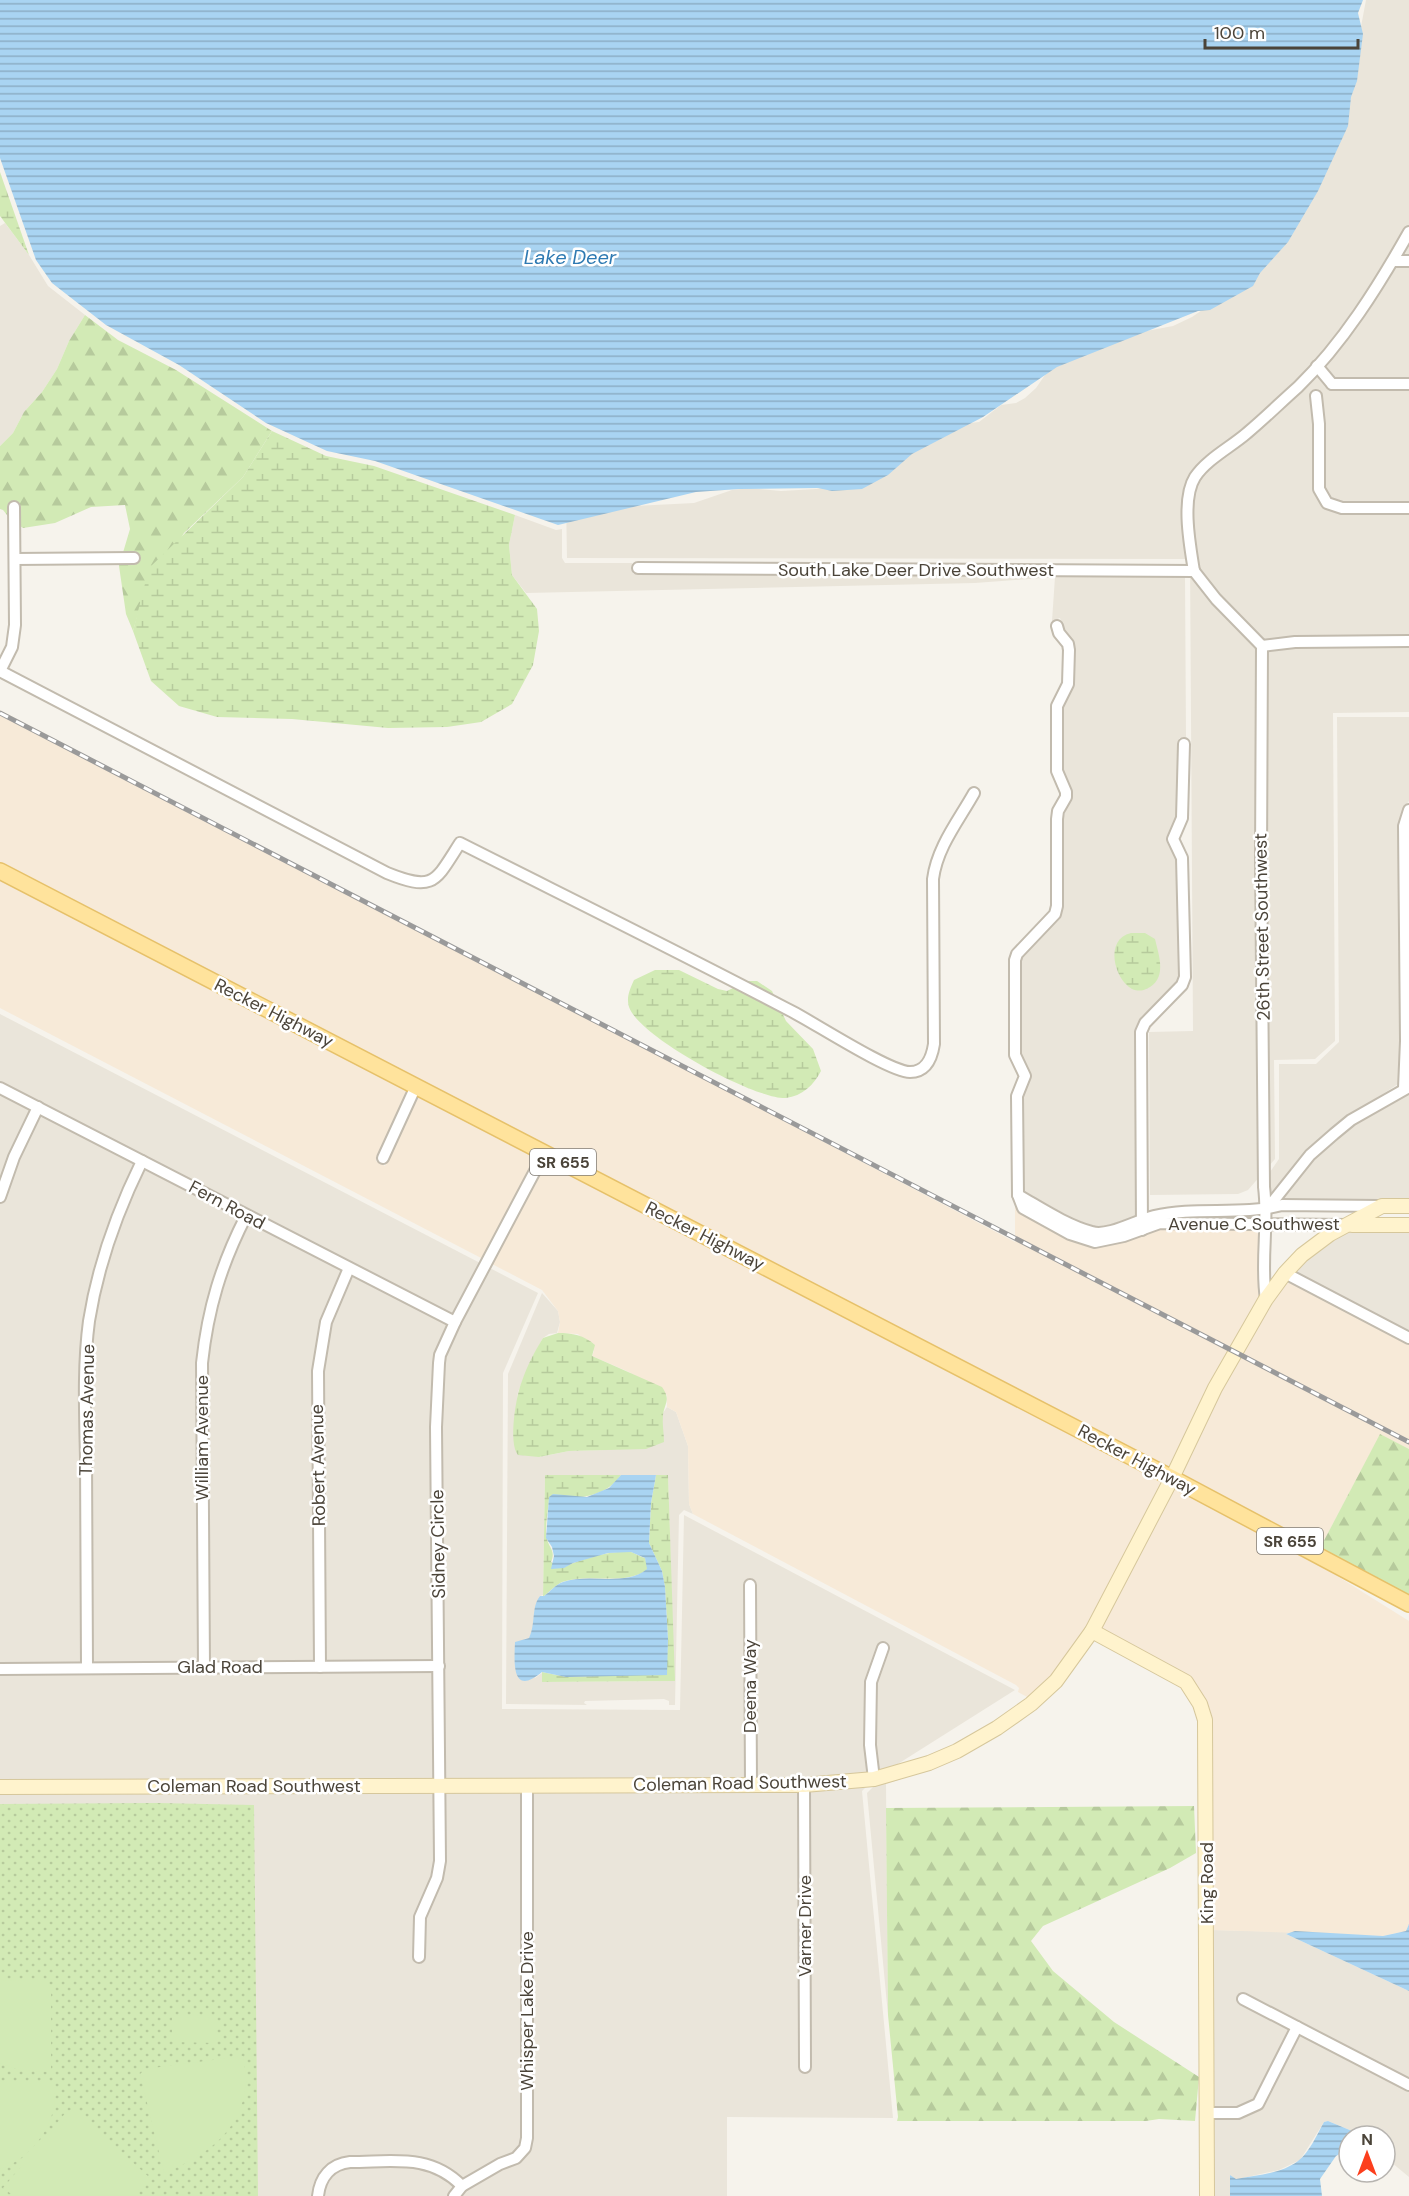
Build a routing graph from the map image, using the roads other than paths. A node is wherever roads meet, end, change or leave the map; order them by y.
1 (1409, 232) edge
2 (1393, 261) junction
3 (1409, 261) edge
4 (1317, 366) junction
5 (1332, 384) junction
6 (1409, 384) edge
7 (1299, 385) junction
8 (1316, 396) junction
9 (14, 507) dead end
10 (1409, 508) edge
11 (134, 558) dead end
12 (15, 559) junction
13 (638, 568) dead end
14 (1194, 571) junction
15 (1056, 626) dead end
16 (1409, 641) edge
17 (1262, 646) junction
18 (0, 671) edge
19 (1184, 744) dead end
20 (974, 793) dead end
21 (1409, 810) edge
22 (0, 871) edge
23 (1407, 952) edge
24 (416, 1086) junction
25 (1406, 1087) edge
26 (0, 1088) edge
27 (38, 1107) junction
28 (545, 1152) junction
29 (383, 1158) dead end
30 (142, 1161) junction
31 (0, 1197) edge
32 (1382, 1206) junction
33 (1409, 1206) edge
34 (1267, 1209) junction
35 (246, 1216) junction
36 (1267, 1223) junction
37 (1141, 1225) junction
38 (1350, 1225) junction
39 (1409, 1225) edge
40 (349, 1268) junction
41 (1285, 1273) junction
42 (1266, 1299) junction
43 (455, 1322) junction
44 (1409, 1338) edge
45 (1172, 1478) junction
46 (750, 1585) dead end
47 (1409, 1604) edge
48 (1092, 1631) junction
49 (883, 1648) dead end
50 (320, 1666) junction
51 (439, 1666) junction
52 (204, 1667) junction
53 (87, 1668) junction
54 (0, 1669) edge
55 (874, 1779) junction
56 (804, 1785) junction
57 (439, 1786) junction
58 (527, 1786) junction
59 (751, 1786) junction
60 (0, 1787) edge
61 (419, 1957) dead end
62 (1243, 1999) dead end
63 (1297, 2027) junction
64 (805, 2067) dead end
65 (1409, 2085) edge
66 (1207, 2113) junction
67 (462, 2186) junction
68 (318, 2196) edge
69 (454, 2196) edge
70 (1207, 2196) edge

1 - 2 street
2 - 3 street
2 - 4 street
4 - 5 street
4 - 7 street
5 - 6 street
5 - 8 street
7 - 8 street
7 - 14 street
8 - 10 street
9 - 12 street
11 - 12 street
12 - 18 street
13 - 14 street, South Lake Deer Drive Southwest
14 - 17 street
15 - 37 street, Avenue C Southwest
16 - 17 street
17 - 34 street, 26th Street Southwest
18 - 20 street
19 - 37 street
21 - 23 street
22 - 24 main road, Recker Highway / SR 655
23 - 25 street
24 - 28 main road, Recker Highway / SR 655
24 - 29 street
25 - 34 street
26 - 27 street, Fern Road
27 - 30 street, Fern Road
27 - 31 street
28 - 43 street, Sidney Circle
28 - 45 main road, Recker Highway / SR 655
30 - 35 street, Fern Road
30 - 53 street, Thomas Avenue
32 - 33 street, Avenue C Southwest
32 - 34 street, Avenue C Southwest
32 - 38 street, Coleman Road Southwest
34 - 36 street, 26th Street Southwest
34 - 37 street, Avenue C Southwest
35 - 40 street, Fern Road
35 - 52 street, William Avenue
36 - 37 street, Avenue C Southwest
36 - 38 street, Avenue C Southwest
36 - 42 street, 26th Street Southwest
38 - 39 street, Avenue C Southwest
38 - 41 street, Coleman Road Southwest
40 - 43 street, Fern Road
40 - 50 street, Robert Avenue
41 - 42 street, Coleman Road Southwest
41 - 44 street
42 - 45 street, Coleman Road Southwest
43 - 51 street, Sidney Circle
45 - 47 main road, Recker Highway / SR 655
45 - 48 street, Coleman Road Southwest
46 - 59 street, Deena Way
48 - 55 street, Coleman Road Southwest
48 - 66 street, King Road
49 - 55 street
50 - 51 street, Glad Road
50 - 52 street, Glad Road
51 - 57 street, Sidney Circle
52 - 53 street, Glad Road
53 - 54 street, Glad Road
55 - 56 street, Coleman Road Southwest
56 - 59 street, Coleman Road Southwest
56 - 64 street, Varner Drive
57 - 58 street, Coleman Road Southwest
57 - 60 street, Coleman Road Southwest
57 - 61 street, Sidney Circle
58 - 59 street, Coleman Road Southwest
58 - 67 street, Whisper Lake Drive
62 - 63 street
63 - 65 street
63 - 66 street
66 - 70 street, King Road
67 - 68 street
67 - 69 street, Whisper Lake Drive

